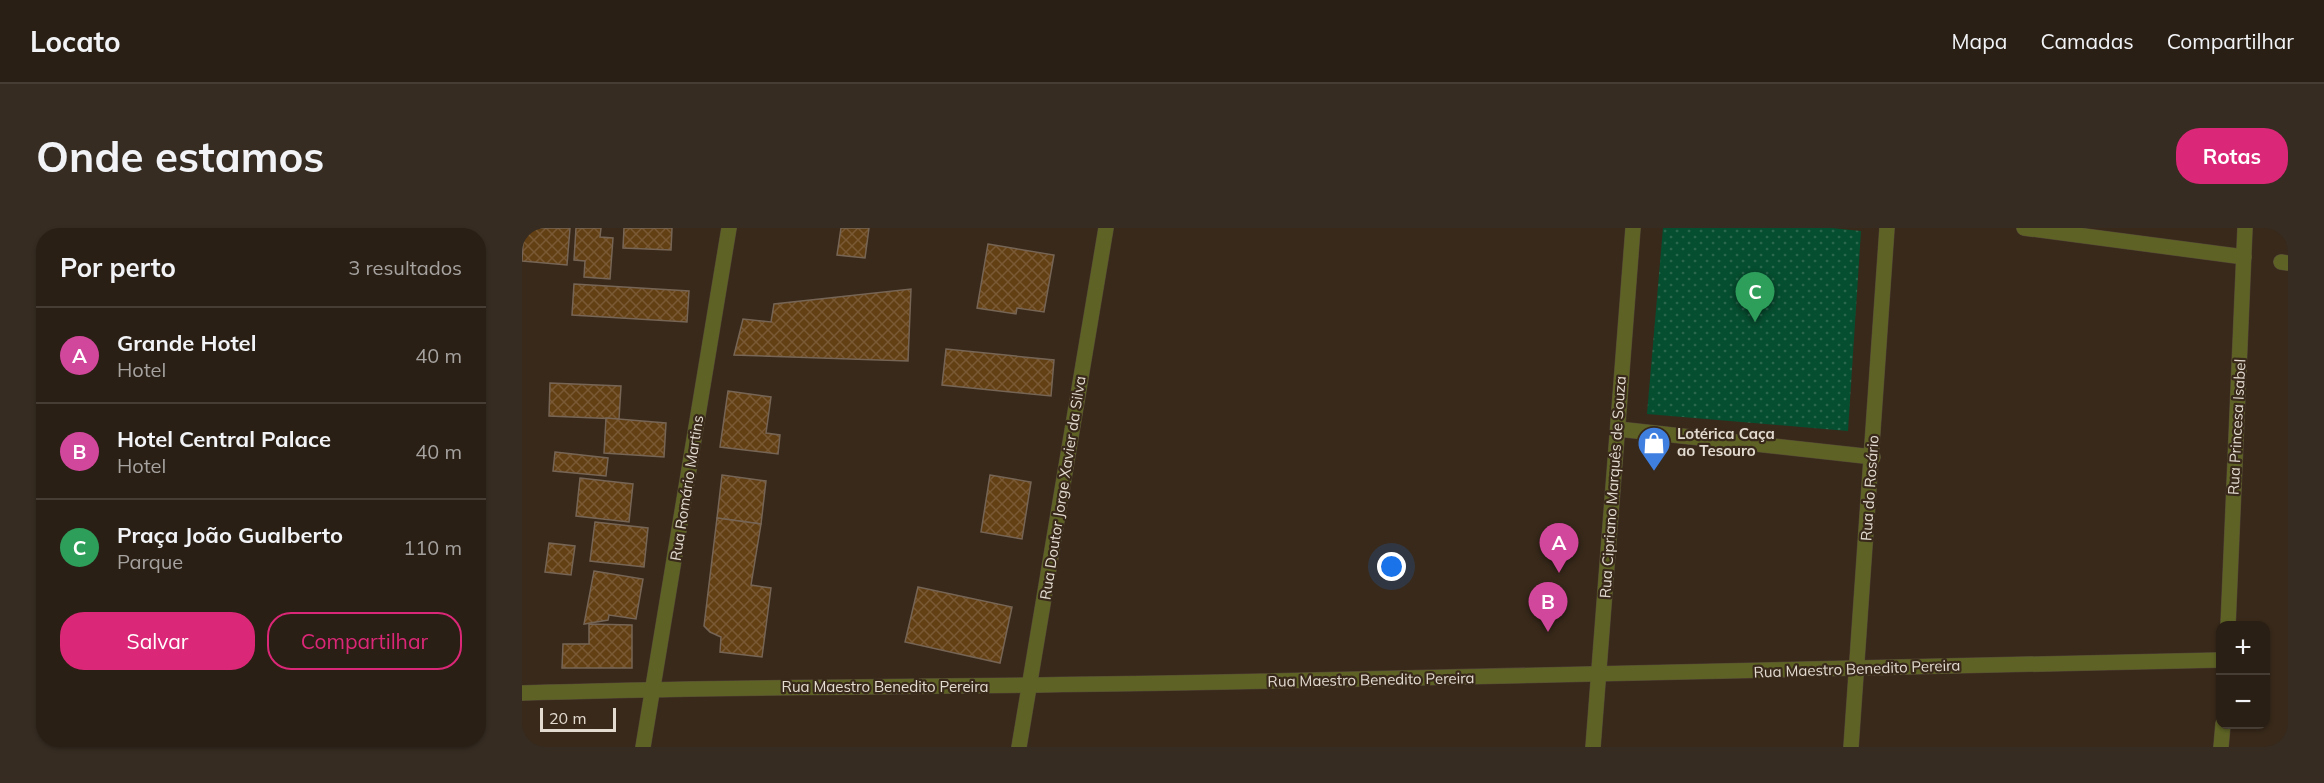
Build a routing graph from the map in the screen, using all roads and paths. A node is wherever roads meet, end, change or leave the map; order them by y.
1 (729, 228) edge
2 (1106, 228) edge
3 (1633, 228) edge
4 (1887, 228) edge
5 (2024, 228) edge
6 (2245, 228) edge
7 (2244, 257) junction
8 (1618, 429) junction
9 (1873, 457) junction
10 (2228, 621) edge
11 (2216, 660) edge
12 (1857, 668) junction
13 (1598, 676) junction
14 (1030, 686) junction
15 (654, 689) junction
16 (522, 693) edge
17 (2223, 729) edge
18 (644, 747) edge
19 (1019, 747) edge
20 (1593, 747) edge
21 (1851, 747) edge
22 (2221, 747) edge

1 - 15 street, Rua Romário Martins
2 - 14 street, Rua Doutor Jorge Xavier da Silva
3 - 8 street, Rua Cipriano Marquês de Souza
4 - 9 street, Rua do Rosário
5 - 7 street
6 - 7 street, Rua Princesa Isabel
7 - 10 street, Rua Princesa Isabel
8 - 9 street
8 - 13 street, Rua Cipriano Marquês de Souza
9 - 12 street, Rua do Rosário
11 - 12 street, Rua Maestro Benedito Pereira
12 - 13 street, Rua Maestro Benedito Pereira
12 - 21 street, Rua do Rosário
13 - 14 street, Rua Maestro Benedito Pereira
13 - 20 street, Rua Cipriano Marquês de Souza
14 - 15 street, Rua Maestro Benedito Pereira
14 - 19 street, Rua Doutor Jorge Xavier da Silva
15 - 16 street, Rua Maestro Benedito Pereira
15 - 18 street, Rua Romário Martins
17 - 22 street

